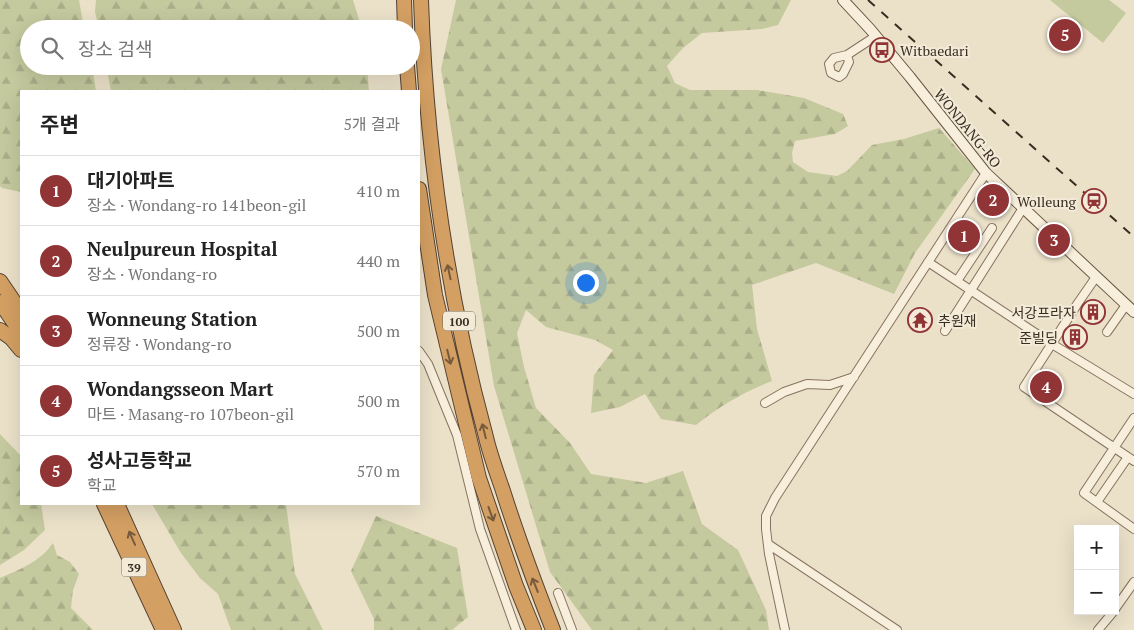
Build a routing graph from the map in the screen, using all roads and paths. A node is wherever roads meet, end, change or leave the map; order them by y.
1 (404, 0) edge
2 (421, 0) edge
3 (845, 1) edge
4 (405, 20) edge
5 (876, 36) junction
6 (847, 55) dead end
7 (408, 75) edge
8 (409, 90) edge
9 (986, 173) junction
10 (420, 196) edge
11 (1023, 208) junction
12 (992, 228) dead end
13 (928, 262) junction
14 (1096, 277) junction
15 (0, 281) edge
16 (957, 281) junction
17 (970, 290) junction
18 (0, 302) edge
19 (1126, 305) junction
20 (20, 311) edge
21 (1134, 312) edge
22 (0, 330) edge
23 (945, 330) dead end
24 (20, 332) edge
25 (1107, 332) dead end
26 (1052, 344) junction
27 (20, 349) edge
28 (420, 352) edge
29 (854, 377) junction
30 (1134, 394) edge
31 (765, 403) dead end
32 (1134, 418) edge
33 (1114, 448) junction
34 (1131, 459) edge
35 (1097, 502) junction
36 (104, 505) edge
37 (117, 505) edge
38 (1134, 529) edge
39 (768, 544) junction
40 (1134, 582) edge
41 (558, 593) dead end
42 (1119, 603) edge
43 (1110, 615) edge
44 (163, 630) edge
45 (174, 630) edge
46 (516, 630) edge
47 (534, 630) edge
48 (553, 630) edge
49 (572, 630) edge
50 (785, 630) edge
51 (896, 630) edge
52 (1098, 630) edge

1 - 4 highway
48 -> 2 highway, 100
3 - 5 main road, WONDANG-RO
5 - 6 street
5 - 9 main road, WONDANG-RO
7 - 8 highway
9 - 11 main road, WONDANG-RO
9 - 13 street
10 -> 47 highway, 100
11 - 14 main road, WONDANG-RO
11 - 17 street
12 - 16 street
13 - 16 street
13 - 29 street
14 - 19 main road, WONDANG-RO
14 - 26 street
15 - 20 highway
16 - 17 street
17 - 23 street
17 - 26 street
18 - 24 highway
19 - 21 main road, WONDANG-RO
19 - 25 street
22 - 27 highway
26 - 30 street
26 - 33 street
28 - 46 street
29 - 31 street
29 - 39 street
32 - 33 street
33 - 34 street
33 - 35 street
34 - 35 street
35 - 38 street
36 - 44 highway, 39
45 -> 37 highway, 39
39 - 50 street
39 - 51 street
40 - 42 street
41 - 49 street
43 - 52 street

